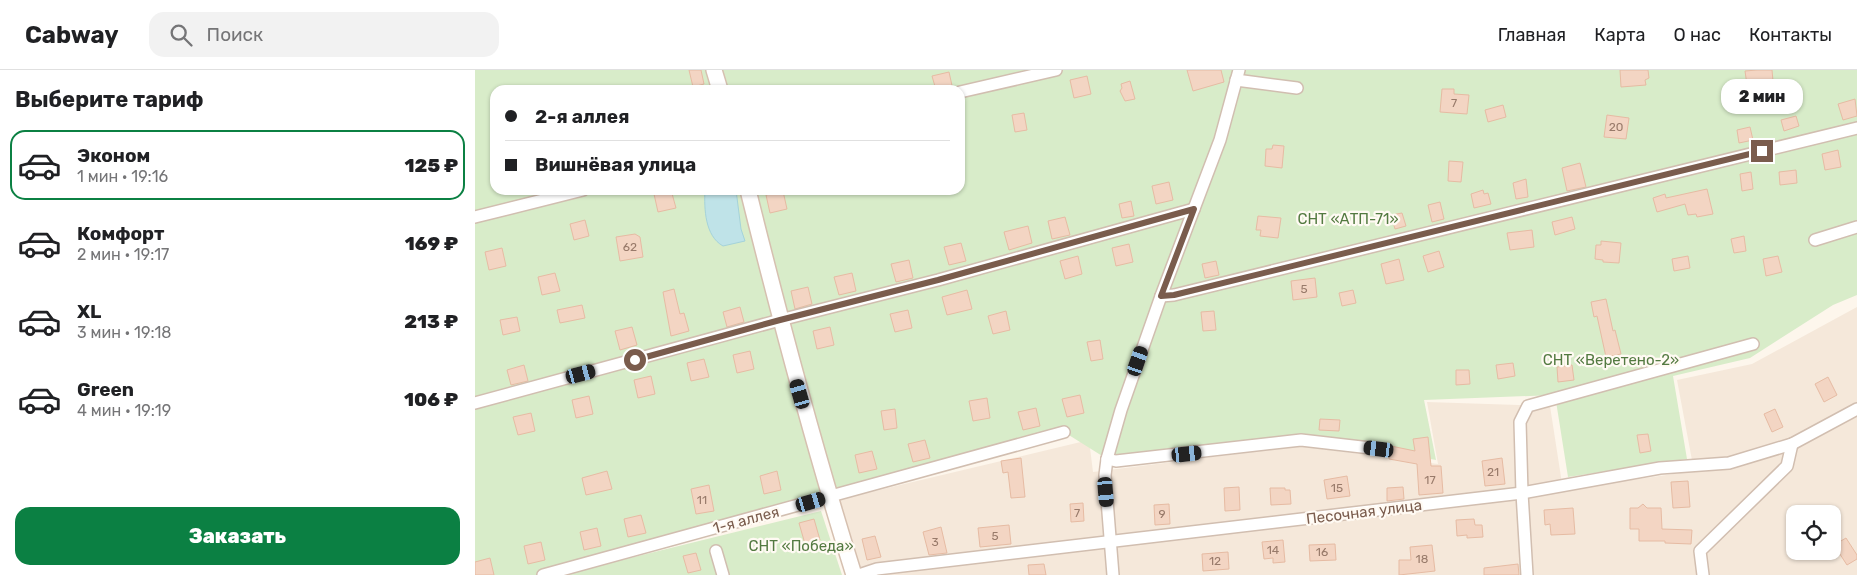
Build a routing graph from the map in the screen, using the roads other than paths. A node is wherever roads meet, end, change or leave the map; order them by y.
1 (714, 70) edge
2 (1056, 70) edge
3 (1237, 75) edge
4 (718, 85) edge
5 (1297, 88) dead end
6 (965, 91) edge
7 (1857, 128) edge
8 (563, 195) edge
9 (749, 195) edge
10 (1194, 209) junction
11 (475, 217) edge
12 (1857, 227) edge
13 (1815, 240) dead end
14 (1161, 296) junction
15 (780, 320) junction
16 (1753, 344) dead end
17 (475, 403) edge
18 (1857, 409) edge
19 (1064, 432) dead end
20 (1792, 444) junction
21 (1379, 449) dead end
22 (1107, 459) junction
23 (1522, 494) junction
24 (830, 496) junction
25 (1110, 541) junction
26 (715, 551) dead end
27 (543, 575) edge
28 (723, 575) edge
29 (854, 575) edge
30 (859, 575) edge
31 (1113, 575) edge
32 (1527, 575) edge
33 (1703, 575) edge

1 - 4 street
2 - 6 street
3 - 5 street
3 - 10 street
7 - 14 street
8 - 11 street
9 - 15 street
10 - 14 street
10 - 15 street
12 - 13 street
14 - 22 street
15 - 17 street
15 - 24 street
16 - 23 street
18 - 20 street, Песочная улица
19 - 24 street, 1-я аллея
20 - 23 street, Песочная улица
20 - 33 street
21 - 22 street
22 - 25 street
23 - 25 street, Песочная улица
23 - 32 street
24 - 27 street, 1-я аллея
24 - 29 street
25 - 30 street, Песочная улица
25 - 31 street
26 - 28 street

